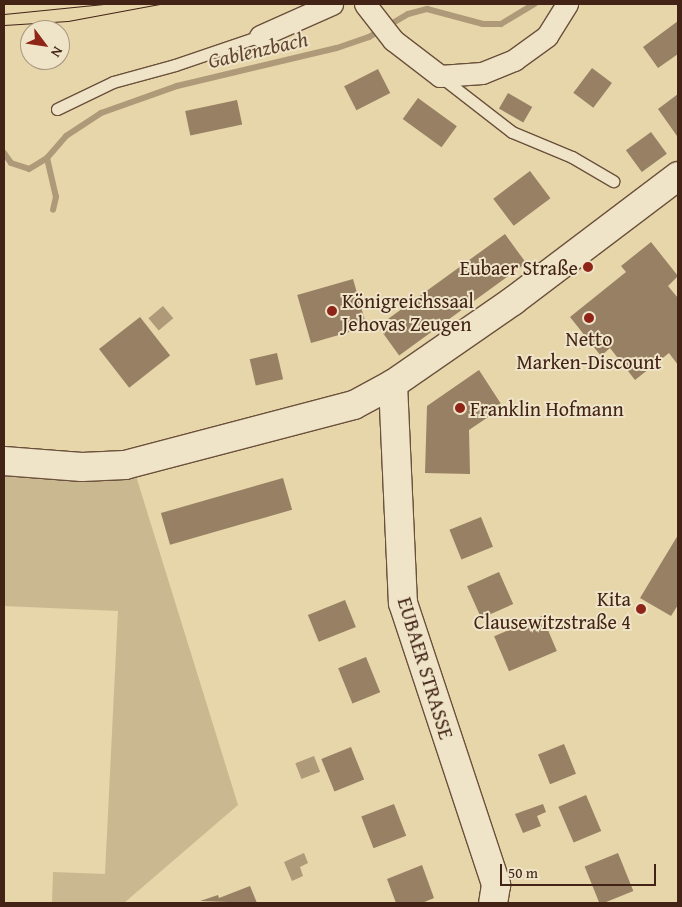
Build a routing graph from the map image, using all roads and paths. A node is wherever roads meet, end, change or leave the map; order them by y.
1 (332, 4) edge
2 (567, 4) edge
3 (368, 9) edge
4 (260, 36) joint
5 (440, 76) junction
6 (57, 109) dead end
7 (678, 176) edge
8 (613, 181) dead end
9 (393, 384) junction
10 (4, 461) edge
11 (498, 897) edge

1 - 4 street
2 - 5 street
3 - 5 street
4 - 6 lane
5 - 8 lane
7 - 9 main road
9 - 10 main road
9 - 11 main road, EUBAER STRASSE

